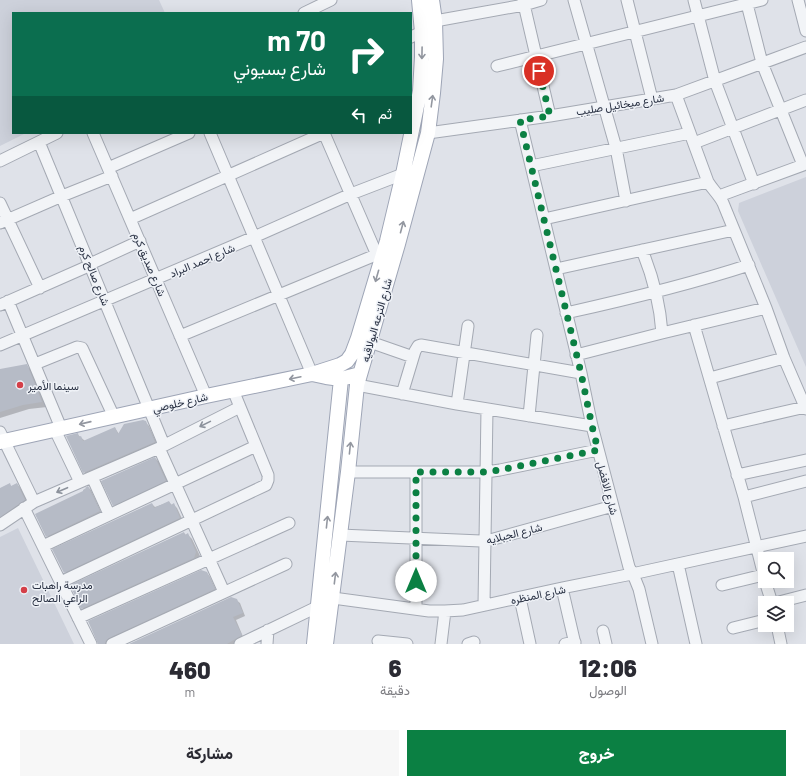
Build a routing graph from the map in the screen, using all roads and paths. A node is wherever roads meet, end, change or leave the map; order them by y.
1 (331, 0) edge
2 (419, 0) edge
3 (432, 0) edge
4 (541, 0) edge
5 (574, 0) edge
6 (627, 0) edge
7 (694, 0) edge
8 (762, 0) edge
9 (798, 0) edge
10 (523, 2) edge
11 (746, 2) edge
12 (306, 12) edge
13 (698, 16) junction
14 (435, 21) junction
15 (806, 30) edge
16 (635, 32) junction
17 (417, 34) edge
18 (586, 44) junction
19 (806, 47) edge
20 (536, 57) junction
21 (762, 63) junction
22 (496, 66) dead end
23 (715, 81) junction
24 (415, 93) edge
25 (676, 95) junction
26 (652, 99) junction
27 (806, 100) edge
28 (605, 107) junction
29 (780, 110) junction
30 (412, 113) edge
31 (550, 116) junction
32 (520, 120) junction
33 (732, 128) junction
34 (428, 133) junction
35 (55, 134) edge
36 (93, 134) edge
37 (187, 134) edge
38 (210, 134) edge
39 (322, 134) edge
40 (324, 134) edge
41 (409, 134) edge
42 (692, 138) junction
43 (39, 142) junction
44 (616, 148) junction
45 (0, 161) edge
46 (805, 165) edge
47 (531, 166) junction
48 (110, 172) junction
49 (403, 174) junction
50 (228, 175) junction
51 (708, 182) junction
52 (754, 184) junction
53 (351, 194) junction
54 (62, 196) junction
55 (720, 196) junction
56 (626, 201) junction
57 (0, 203) edge
58 (130, 219) junction
59 (544, 219) junction
60 (4, 221) edge
61 (734, 230) junction
62 (254, 238) junction
63 (140, 241) junction
64 (386, 248) junction
65 (642, 250) junction
66 (90, 264) junction
67 (749, 265) junction
68 (556, 269) junction
69 (156, 279) junction
70 (40, 288) junction
71 (656, 292) junction
72 (279, 295) junction
73 (105, 300) junction
74 (4, 303) edge
75 (766, 308) junction
76 (566, 312) junction
77 (694, 325) junction
78 (468, 326) dead end
79 (662, 333) junction
80 (22, 335) junction
81 (180, 336) junction
82 (536, 336) dead end
83 (370, 342) junction
84 (0, 345) edge
85 (464, 353) junction
86 (576, 355) junction
87 (413, 357) junction
88 (784, 358) junction
89 (34, 364) junction
90 (534, 365) junction
91 (581, 373) junction
92 (312, 374) junction
93 (710, 378) junction
94 (341, 379) junction
95 (358, 380) junction
96 (233, 390) junction
97 (402, 394) junction
98 (206, 396) junction
99 (457, 404) junction
100 (240, 407) junction
101 (806, 408) edge
102 (150, 409) junction
103 (486, 409) junction
104 (114, 416) junction
105 (528, 416) junction
106 (592, 426) junction
107 (723, 426) junction
108 (58, 429) junction
109 (1, 438) edge
110 (162, 446) junction
111 (256, 446) junction
112 (598, 450) junction
113 (806, 460) edge
114 (348, 472) junction
115 (416, 472) junction
116 (486, 472) junction
117 (737, 475) junction
118 (92, 477) junction
119 (806, 481) edge
120 (80, 482) junction
121 (175, 484) junction
122 (744, 497) junction
123 (29, 505) junction
124 (613, 506) junction
125 (109, 514) junction
126 (192, 520) junction
127 (289, 523) dead end
128 (0, 525) edge
129 (340, 535) junction
130 (806, 536) edge
131 (416, 538) junction
132 (486, 541) junction
133 (43, 546) junction
134 (757, 546) junction
135 (758, 552) edge
136 (209, 559) junction
137 (286, 564) dead end
138 (678, 564) junction
139 (632, 574) junction
140 (758, 580) edge
141 (60, 582) junction
142 (722, 585) dead end
143 (562, 588) junction
144 (224, 592) junction
145 (806, 595) edge
146 (333, 598) junction
147 (520, 598) junction
148 (794, 598) edge
149 (484, 605) junction
150 (319, 606) junction
151 (416, 609) junction
152 (445, 612) junction
153 (78, 618) junction
154 (758, 622) edge
155 (733, 628) dead end
156 (268, 630) junction
157 (603, 631) dead end
158 (778, 632) edge
159 (378, 641) dead end
160 (572, 643) edge
161 (91, 644) edge
162 (112, 644) edge
163 (240, 644) edge
164 (267, 644) edge
165 (314, 644) edge
166 (326, 644) edge
167 (407, 644) edge
168 (441, 644) edge
169 (530, 644) edge
170 (606, 644) edge
171 (652, 644) edge
172 (696, 644) edge
173 (781, 644) edge

1 - 12 street
2 - 17 main road, شارع الترعه البولاقيه
3 - 14 main road, شارع الترعه البولاقيه
4 - 10 street
5 - 18 street
6 - 16 street
7 - 13 street
8 - 11 street
9 - 15 street
10 - 14 street
10 - 20 street
11 - 13 street
11 - 21 street
13 - 16 street
13 - 23 street
34 -> 14 main road, شارع الترعه البولاقيه
16 - 18 street
16 - 26 street
17 -> 24 main road, شارع الترعه البولاقيه
18 - 20 street
18 - 28 street
19 - 21 street, شارع ميخائيل صليب
20 - 22 street
20 - 31 street
21 - 23 street, شارع ميخائيل صليب
21 - 29 street
23 - 25 street, شارع ميخائيل صليب
23 - 33 street
24 - 30 main road, شارع الترعه البولاقيه
25 - 26 street, شارع ميخائيل صليب
25 - 42 street
26 - 28 street, شارع ميخائيل صليب
27 - 29 street
28 - 31 street, شارع ميخائيل صليب
28 - 44 street
29 - 33 street
29 - 46 street
31 - 32 street, شارع ميخائيل صليب
32 - 34 street, شارع ميخائيل صليب
32 - 47 street, شارع الافضل
33 - 42 street
33 - 52 street
64 -> 34 main road, شارع الترعه البولاقيه
35 - 43 street
36 - 48 street, شارع صديق كرم
37 - 48 street
38 - 50 street
39 - 50 street
40 - 53 street
41 - 49 main road, شارع الترعه البولاقيه
42 - 44 street
42 - 51 street
43 - 45 street
43 - 54 street, شارع صالح كرم
44 - 47 street
44 - 56 street
46 - 52 street
47 - 59 street, شارع الافضل
48 - 54 street
48 - 58 street, شارع صديق كرم
49 - 53 street, شارع احمد البراد
49 - 64 main road, شارع الترعه البولاقيه
50 - 58 street
50 - 62 street
51 - 55 street
51 - 56 street
52 - 55 street
53 - 62 street, شارع احمد البراد
53 - 64 street
54 - 60 street
54 - 66 street, شارع صالح كرم
55 - 61 street
56 - 59 street
57 - 60 street
58 - 63 street, شارع صديق كرم
59 - 68 street, شارع الافضل
60 - 70 street
61 - 65 street
61 - 67 street
62 - 69 street, شارع احمد البراد
62 - 72 street
63 - 66 street
63 - 69 street, شارع صديق كرم
64 - 72 street
64 - 83 main road, شارع الترعه البولاقيه
64 -> 92 main road, شارع الترعه البولاقيه
65 - 68 street
65 - 71 street
66 - 70 street
66 - 73 street, شارع صالح كرم
67 - 71 street
67 - 75 street
68 - 76 street, شارع الافضل
69 - 73 street, شارع احمد البراد
69 - 81 street, شارع صديق كرم
70 - 74 street
71 - 76 street
71 - 79 street
72 - 81 street
72 - 92 street
73 - 80 street, شارع احمد البراد
73 - 102 street, شارع صالح كرم
74 - 80 street
75 - 77 street
75 - 88 street
76 - 86 street, شارع الافضل
77 - 79 street
77 - 93 street
78 - 85 street
79 - 86 street
80 - 84 street, شارع احمد البراد
80 - 89 street
81 - 98 street, شارع صديق كرم
82 - 90 street
83 - 87 street
83 - 95 main road, شارع الترعه البولاقيه
85 - 87 street
85 - 90 street
85 - 99 street
86 - 91 street, شارع الافضل
87 - 97 street
88 - 93 street
88 - 101 street
89 - 104 street
89 - 108 street
90 - 91 street
90 - 105 street
91 - 106 street, شارع الافضل
92 - 94 main road, شارع خلوصي
92 -> 96 main road, شارع خلوصي
93 - 107 street
94 - 95 main road, شارع خلوصي
150 -> 94 main road
95 - 97 street
114 -> 95 main road, شارع الترعه البولاقيه
96 - 98 main road, شارع خلوصي
96 - 100 street
97 - 99 street
98 - 102 main road, شارع خلوصي
99 - 103 street
100 -> 110 street
100 - 111 street
101 - 107 street
102 - 104 main road, شارع خلوصي
102 - 110 street, شارع صالح كرم
103 - 105 street
103 - 116 street
104 -> 108 main road, شارع خلوصي
105 - 106 street
106 - 112 street, شارع الافضل
107 - 117 street
108 - 109 main road, شارع خلوصي
108 - 120 street
109 - 123 street
110 - 118 street
110 - 121 street, شارع صالح كرم
111 - 121 street
111 - 126 street
112 - 116 street
112 - 124 street, شارع الافضل
113 - 117 street
114 - 115 street
114 - 129 main road, شارع الترعه البولاقيه
115 - 116 street
115 - 131 street
116 - 132 street
117 - 122 street
118 - 120 street
118 - 125 street
119 - 122 street
120 -> 123 street
121 - 125 street
121 - 126 street, شارع صالح كرم
122 - 134 street
123 - 128 street
123 - 133 street
124 - 132 street, شارع الجبلايه
124 - 139 street, شارع الافضل
125 - 133 street
126 - 136 street, شارع صالح كرم
126 - 141 street
127 - 136 street
129 - 131 street, شارع الجبلايه
146 -> 129 main road, شارع الترعه البولاقيه
130 - 134 street, شارع المنظره
131 - 132 street, شارع الجبلايه
131 - 151 street
132 - 149 street
133 - 141 street
134 - 135 street
134 - 138 street, شارع المنظره
136 - 144 street, شارع صالح كرم
136 - 153 street
137 - 144 street
138 - 139 street, شارع المنظره
138 - 172 street
139 - 143 street, شارع المنظره
139 - 171 street, شارع الافضل
140 - 142 street
141 - 153 street
143 - 147 street, شارع المنظره
143 - 160 street
144 - 162 street
145 - 148 street
146 - 150 street
146 - 151 street, شارع المنظره
146 - 166 main road, شارع الترعه البولاقيه
147 - 149 street, شارع المنظره
147 - 169 street
149 - 152 street, شارع المنظره
150 - 156 street
150 - 165 main road
151 - 152 street, شارع المنظره
152 - 168 street
153 - 161 street
154 - 155 street
156 - 163 street
156 - 164 street
157 - 170 street
158 - 173 street
159 - 167 street

